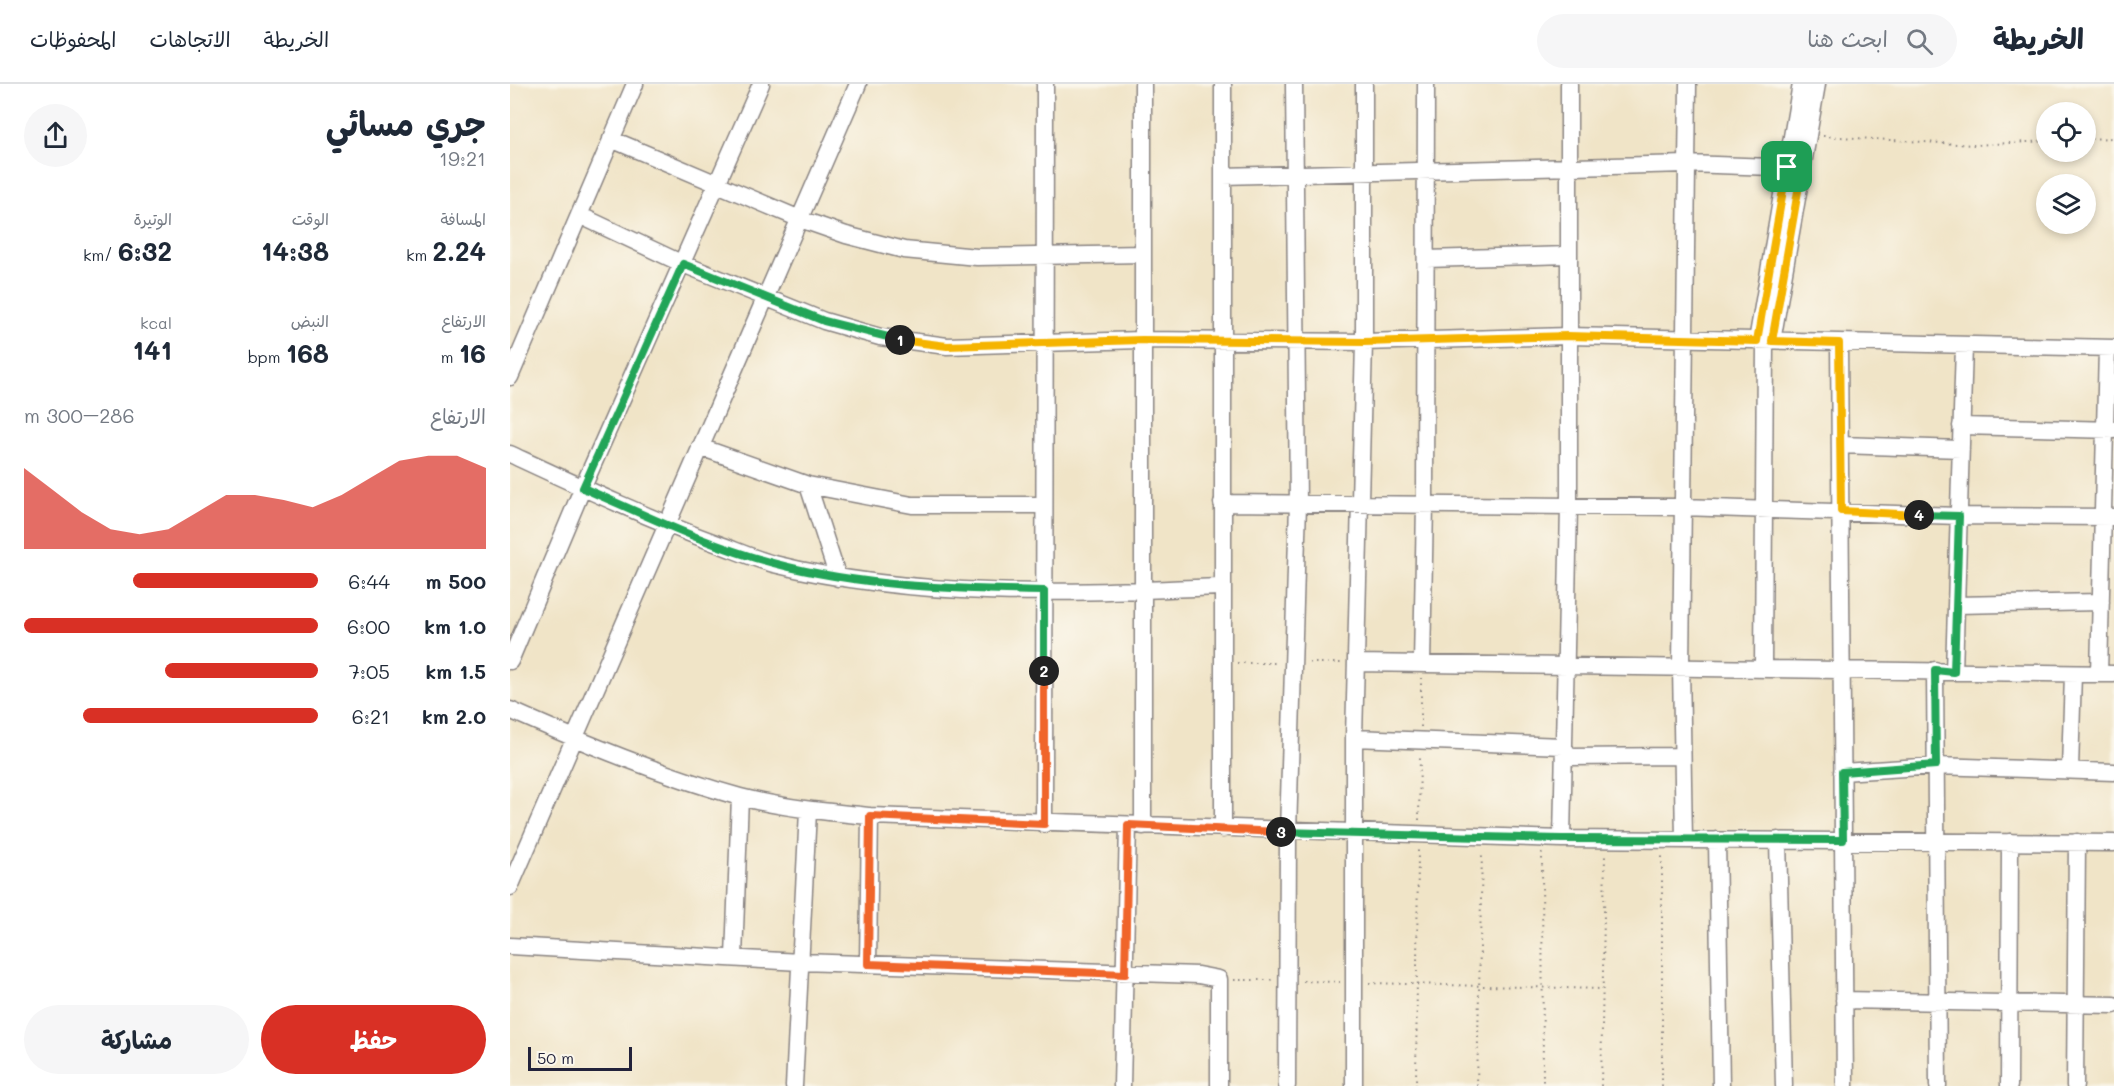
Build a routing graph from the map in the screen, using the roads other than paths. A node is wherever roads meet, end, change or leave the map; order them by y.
1 (635, 84) edge
2 (760, 84) edge
3 (858, 84) edge
4 (1045, 84) edge
5 (1143, 84) edge
6 (1223, 84) edge
7 (1294, 84) edge
8 (1364, 84) edge
9 (1426, 84) edge
10 (1569, 84) edge
11 (1688, 84) edge
12 (1801, 84) edge
13 (1817, 84) edge
14 (611, 139) junction
15 (1688, 164) junction
16 (1570, 167) junction
17 (1794, 167) junction
18 (1426, 170) junction
19 (1364, 171) junction
20 (1294, 173) junction
21 (1223, 176) junction
22 (719, 182) junction
23 (579, 215) junction
24 (800, 219) junction
25 (1046, 254) junction
26 (1143, 254) junction
27 (1569, 255) junction
28 (1426, 259) junction
29 (683, 264) junction
30 (765, 299) junction
31 (1568, 336) junction
32 (1686, 339) junction
33 (1142, 340) junction
34 (1223, 340) junction
35 (1295, 340) junction
36 (1425, 341) junction
37 (1765, 341) junction
38 (1364, 342) junction
39 (1839, 343) junction
40 (1045, 345) junction
41 (1964, 346) junction
42 (2110, 348) edge
43 (510, 377) edge
44 (1961, 426) junction
45 (2110, 430) edge
46 (1840, 445) junction
47 (700, 447) junction
48 (1961, 450) junction
49 (510, 454) edge
50 (808, 484) junction
51 (583, 488) junction
52 (1222, 503) junction
53 (1298, 504) junction
54 (1425, 504) junction
55 (1359, 505) junction
56 (1044, 506) junction
57 (1569, 506) junction
58 (1682, 507) junction
59 (1762, 511) junction
60 (1841, 511) junction
61 (1959, 516) junction
62 (2108, 517) edge
63 (668, 526) junction
64 (838, 578) junction
65 (1221, 587) junction
66 (1141, 590) junction
67 (1044, 591) junction
68 (2101, 603) junction
69 (1956, 605) junction
70 (510, 661) edge
71 (1356, 663) junction
72 (1422, 664) junction
73 (1564, 666) junction
74 (1681, 666) junction
75 (1763, 668) junction
76 (1935, 670) junction
77 (1842, 671) junction
78 (1954, 672) junction
79 (2073, 674) junction
80 (2107, 674) edge
81 (510, 710) edge
82 (1354, 738) junction
83 (575, 739) junction
84 (1563, 746) junction
85 (1681, 756) junction
86 (1936, 765) junction
87 (2070, 769) junction
88 (1842, 772) junction
89 (2114, 772) edge
90 (740, 797) junction
91 (808, 811) junction
92 (870, 816) junction
93 (1044, 824) junction
94 (1136, 826) junction
95 (1222, 829) junction
96 (1288, 832) junction
97 (1355, 833) junction
98 (1562, 839) junction
99 (1684, 840) junction
100 (1717, 840) junction
101 (1778, 840) junction
102 (1843, 840) junction
103 (1936, 841) junction
104 (2010, 842) junction
105 (2077, 843) junction
106 (2114, 843) edge
107 (510, 887) edge
108 (510, 946) edge
109 (734, 957) junction
110 (800, 962) junction
111 (868, 964) junction
112 (1125, 974) junction
113 (1844, 1000) junction
114 (1937, 1003) junction
115 (2008, 1005) junction
116 (2075, 1005) junction
117 (2114, 1005) edge
118 (794, 1086) edge
119 (1122, 1086) edge
120 (1219, 1086) edge
121 (1287, 1086) edge
122 (1354, 1086) edge
123 (1721, 1086) edge
124 (1784, 1086) edge
125 (1845, 1086) edge
126 (1938, 1086) edge
127 (2009, 1086) edge
128 (2075, 1086) edge

1 - 14 street
2 - 22 street
3 - 24 street
4 - 25 street
5 - 26 street
6 - 21 street
7 - 20 street
8 - 19 street
9 - 18 street
10 - 16 street
11 - 15 street
12 - 17 street
13 - 17 street
14 - 22 street
14 - 23 street
15 - 16 street
15 - 17 street
15 - 32 street
16 - 18 street
16 - 27 street
17 - 37 street
18 - 19 street
18 - 28 street
19 - 20 street
19 - 38 street
20 - 21 street
20 - 35 street
21 - 34 street
22 - 24 street
22 - 29 street
23 - 29 street
23 - 43 street
24 - 25 street
24 - 30 street
25 - 26 street
25 - 40 street
26 - 33 street
27 - 28 street
27 - 31 street
28 - 36 street
29 - 30 street
29 - 51 street
30 - 40 street
30 - 47 street
31 - 32 street
31 - 36 street
31 - 57 street
32 - 37 street
32 - 58 street
33 - 34 street
33 - 40 street
33 - 66 street
34 - 35 street
34 - 52 street
35 - 38 street
35 - 53 street
36 - 38 street
36 - 54 street
37 - 39 street
37 - 59 street
38 - 55 street
39 - 41 street
39 - 46 street
40 - 56 street
41 - 42 street
41 - 44 street
42 - 45 street
44 - 45 street
44 - 48 street
45 - 62 street
46 - 48 street
46 - 60 street
47 - 50 street
47 - 63 street
48 - 61 street
49 - 51 street
50 - 56 street
50 - 64 street
51 - 63 street
51 - 70 street
52 - 53 street
52 - 65 street
53 - 55 street
53 - 96 street
54 - 55 street
54 - 57 street
54 - 72 street
55 - 71 street
56 - 67 street
57 - 58 street
57 - 73 street
58 - 59 street
58 - 74 street
59 - 60 street
59 - 75 street
60 - 61 street
60 - 77 street
61 - 62 street
61 - 69 street
62 - 68 street
63 - 64 street
63 - 83 street
64 - 67 street
65 - 66 street
65 - 95 street
66 - 67 street
66 - 94 street
67 - 93 street
68 - 69 street
68 - 80 street
69 - 78 street
71 - 72 street
71 - 82 street
72 - 73 street
73 - 74 street
73 - 84 street
74 - 75 street
74 - 85 street
75 - 77 street
76 - 77 street
76 - 78 street
76 - 86 street
77 - 88 street
78 - 79 street
79 - 80 street
79 - 87 street
81 - 83 street
82 - 84 street
82 - 97 street
83 - 90 street
83 - 107 street
84 - 85 street
84 - 98 street
85 - 99 street
86 - 87 street
86 - 88 street
86 - 103 street
87 - 89 street
88 - 102 street
90 - 91 street
90 - 109 street
91 - 92 street
91 - 110 street
92 - 93 street
92 - 111 street
93 - 94 street
94 - 95 street
94 - 112 street
95 - 96 street
96 - 97 street
96 - 121 street
97 - 98 street
97 - 122 street
98 - 99 street
99 - 100 street
100 - 101 street
100 - 123 street
101 - 102 street
101 - 124 street
102 - 103 street
102 - 113 street
103 - 104 street
103 - 114 street
104 - 105 street
104 - 115 street
105 - 106 street
105 - 116 street
108 - 109 street
109 - 110 street
110 - 111 street
110 - 118 street
111 - 112 street
112 - 119 street
112 - 120 street
113 - 114 street
113 - 125 street
114 - 115 street
114 - 126 street
115 - 116 street
115 - 127 street
116 - 117 street
116 - 128 street

